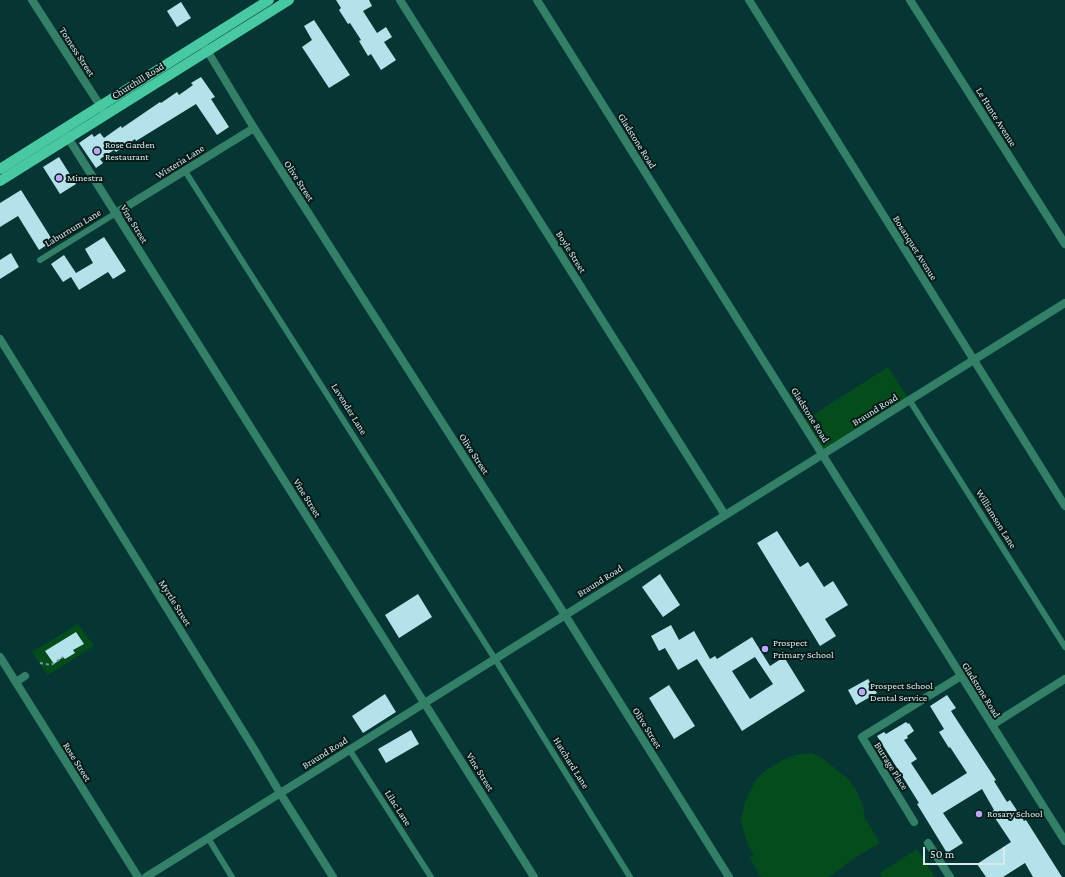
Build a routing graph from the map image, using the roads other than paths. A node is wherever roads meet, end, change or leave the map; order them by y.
1 (32, 0) edge
2 (269, 0) edge
3 (289, 0) edge
4 (400, 0) edge
5 (537, 0) edge
6 (749, 0) edge
7 (910, 0) edge
8 (202, 42) junction
9 (208, 51) junction
10 (100, 106) junction
11 (106, 115) junction
12 (254, 128) junction
13 (63, 129) junction
14 (69, 138) junction
15 (0, 169) edge
16 (185, 171) junction
17 (0, 181) edge
18 (116, 213) junction
19 (1065, 244) edge
20 (40, 260) dead end
21 (1065, 303) edge
22 (0, 339) edge
23 (973, 361) junction
24 (910, 401) junction
25 (822, 455) junction
26 (1065, 506) edge
27 (725, 515) junction
28 (565, 615) junction
29 (1065, 647) edge
30 (0, 657) edge
31 (495, 659) junction
32 (25, 676) dead end
33 (960, 676) junction
34 (1065, 679) edge
35 (16, 682) junction
36 (424, 703) junction
37 (992, 725) junction
38 (349, 749) junction
39 (280, 793) junction
40 (914, 822) dead end
41 (208, 838) junction
42 (1065, 842) edge
43 (928, 843) dead end
44 (138, 877) edge
45 (146, 877) edge
46 (232, 877) edge
47 (333, 877) edge
48 (431, 877) edge
49 (534, 877) edge
50 (630, 877) edge
51 (729, 877) edge
52 (950, 877) edge

1 - 10 street, Totness Street
2 - 8 main road, Churchill Road
3 - 9 main road, Churchill Road
4 - 27 street, Boyle Street
5 - 25 street, Gladstone Road
6 - 23 street, Bosanquet Avenue
7 - 19 street, Le Hunte Avenue
8 - 9 street, Olive Street
8 - 10 main road, Churchill Road
9 - 11 main road, Churchill Road
9 - 12 street, Olive Street
10 - 11 street, Totness Street
10 - 13 main road, Churchill Road
11 - 14 main road, Churchill Road
12 - 16 street, Wisteria Lane
12 - 28 street, Olive Street
13 - 14 street, Vine Street
13 - 15 main road, Churchill Road
14 - 17 main road, Churchill Road
14 - 18 street, Vine Street
16 - 18 street, Wisteria Lane
16 - 31 lane, Lavender Lane
18 - 20 lane, Laburnum Lane
18 - 36 street, Vine Street
21 - 23 street, Braund Road
22 - 39 street, Myrtle Street
23 - 24 street, Braund Road
23 - 26 street, Bosanquet Avenue
24 - 25 street, Braund Road
24 - 29 lane, Williamson Lane
25 - 27 street, Braund Road
25 - 33 street, Gladstone Road
27 - 28 street, Braund Road
28 - 31 street, Braund Road
28 - 51 street, Olive Street
30 - 35 street, Rose Street
31 - 36 street, Braund Road
31 - 50 lane, Hatchard Lane
32 - 35 street
33 - 37 street, Gladstone Road
33 - 40 street, Burrage Place
34 - 37 street
35 - 44 street, Rose Street
36 - 38 street, Braund Road
36 - 49 street, Vine Street
37 - 42 street, Gladstone Road
38 - 39 street, Braund Road
38 - 48 lane, Lilac Lane
39 - 41 street, Braund Road
39 - 47 street, Myrtle Street
41 - 45 street, Braund Road
41 - 46 lane
43 - 52 street

